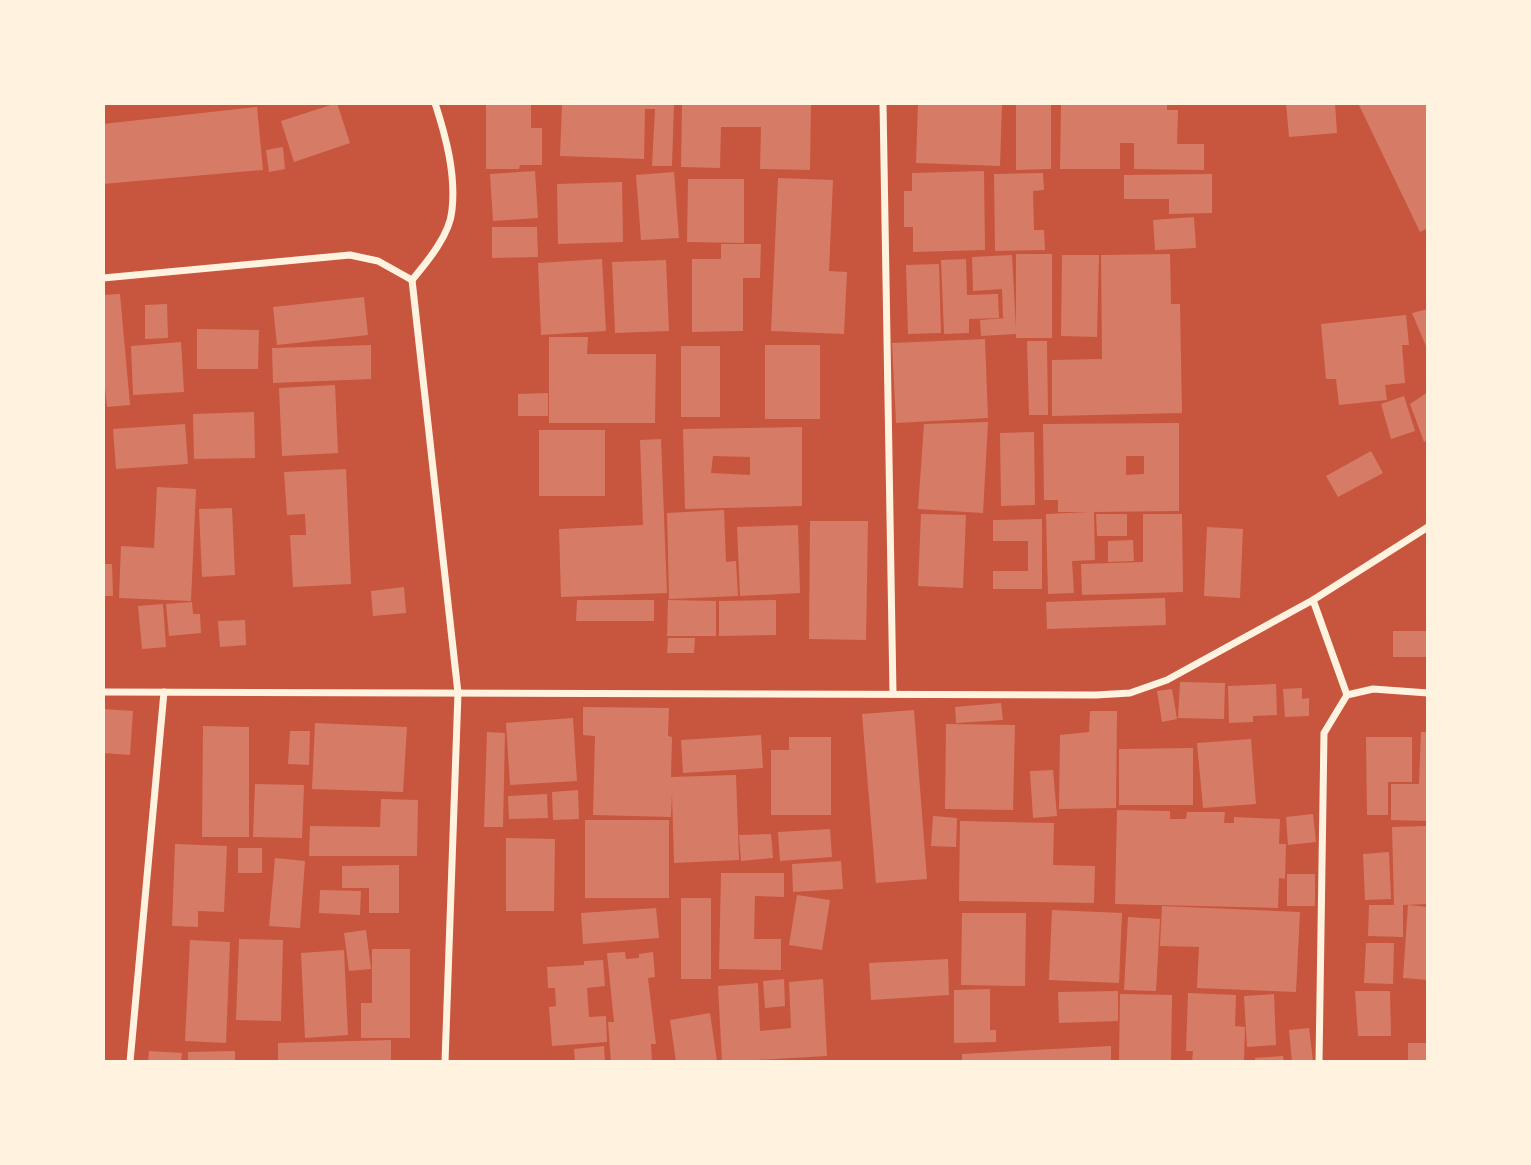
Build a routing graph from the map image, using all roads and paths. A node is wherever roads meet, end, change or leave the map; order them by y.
1 (435, 103) edge
2 (883, 103) edge
3 (103, 278) edge
4 (412, 281) junction
5 (1428, 527) edge
6 (1313, 600) junction
7 (103, 692) edge
8 (164, 692) junction
9 (458, 693) junction
10 (1428, 693) edge
11 (893, 694) junction
12 (1347, 695) junction
13 (130, 1062) edge
14 (445, 1062) edge
15 (1319, 1062) edge

1 - 4 street
2 - 11 street
3 - 4 street
4 - 9 street
5 - 6 street
6 - 11 street
6 - 12 street
7 - 8 street
8 - 9 street
8 - 13 street
9 - 11 street
9 - 14 street
10 - 12 street
12 - 15 street

